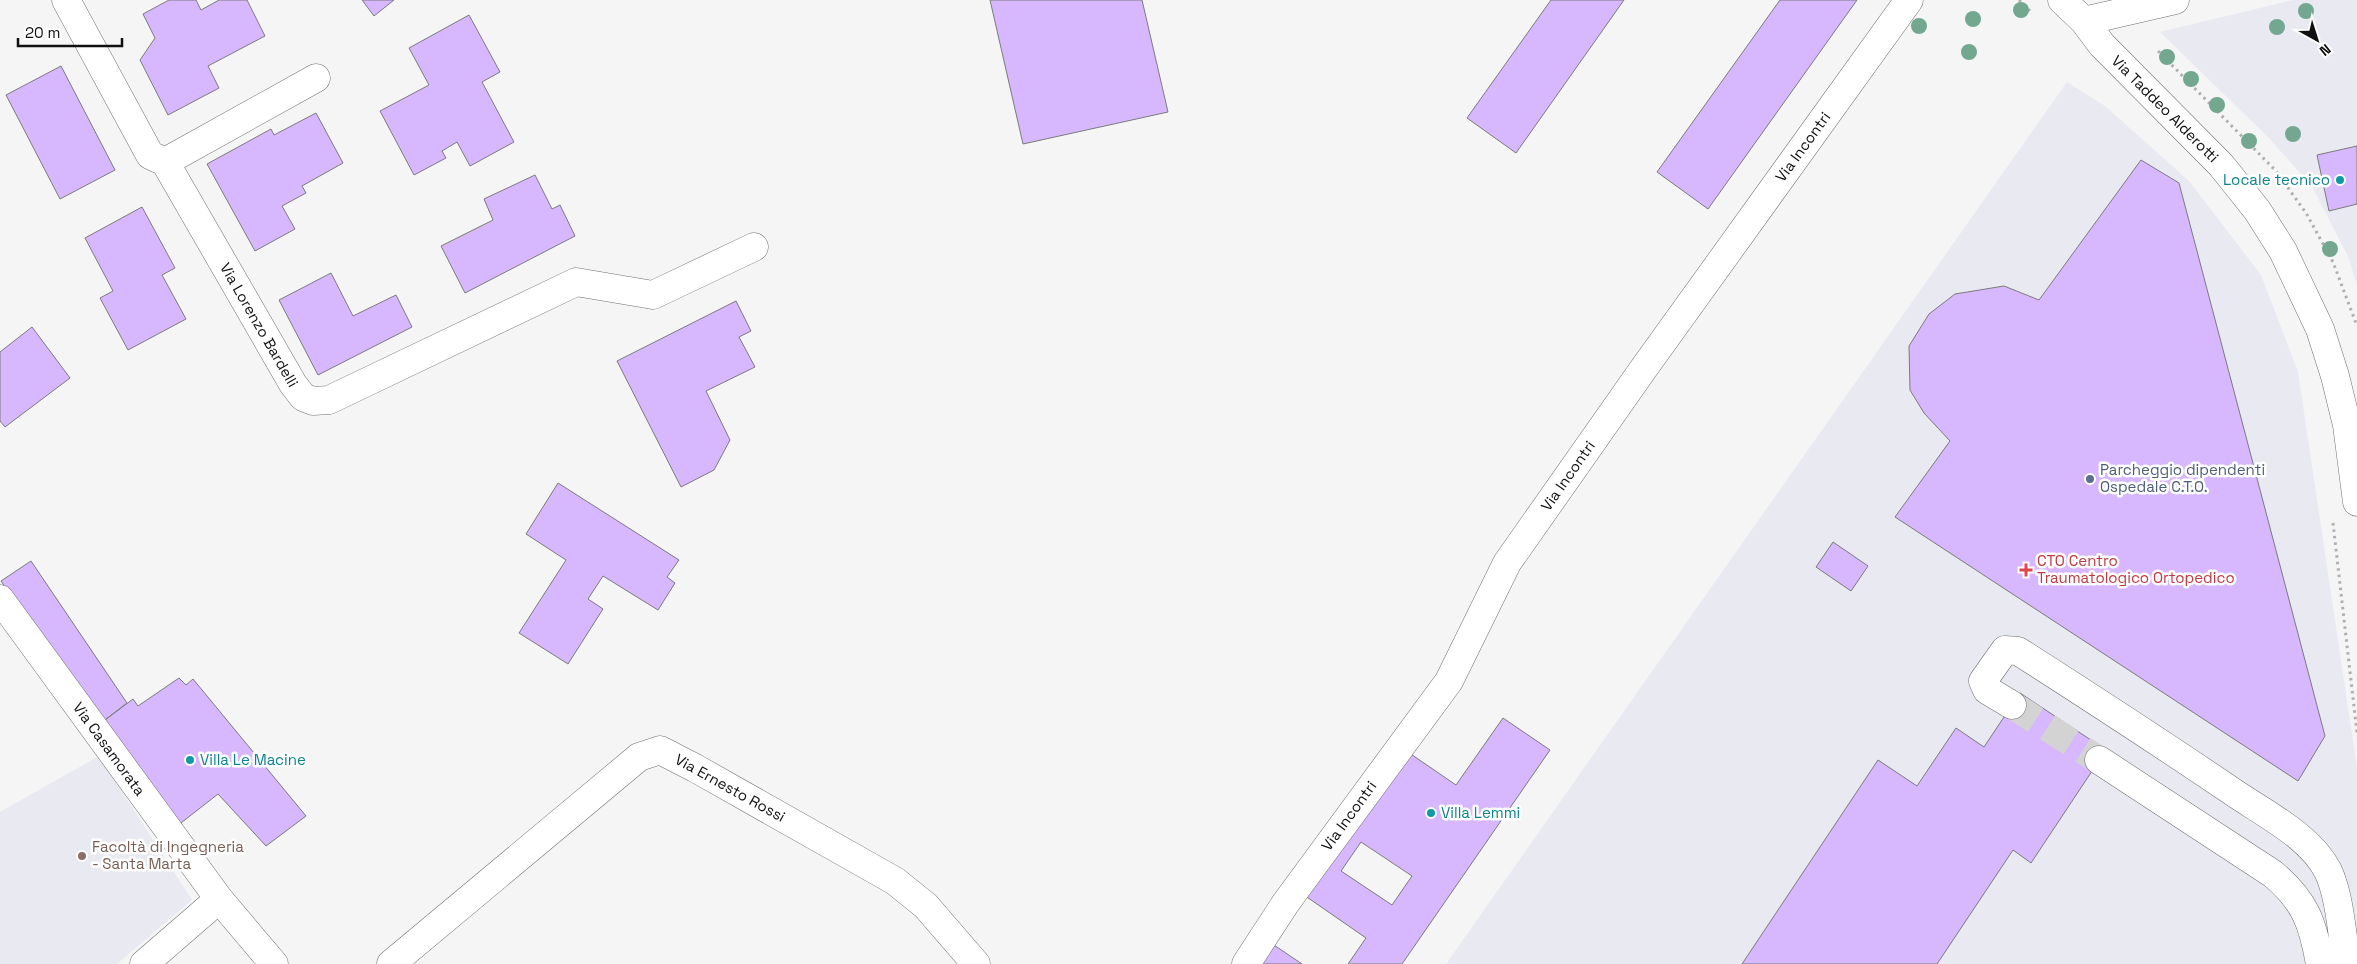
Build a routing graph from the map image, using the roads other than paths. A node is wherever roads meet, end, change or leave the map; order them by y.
1 (66, 0) edge
2 (1909, 0) edge
3 (2062, 0) edge
4 (2175, 0) edge
5 (2084, 21) junction
6 (316, 78) dead end
7 (165, 162) junction
8 (754, 247) dead end
9 (2357, 502) edge
10 (0, 599) edge
11 (2012, 705) tunnel mouth
12 (2099, 760) tunnel mouth
13 (219, 899) junction
14 (144, 964) edge
15 (274, 964) edge
16 (391, 964) edge
17 (976, 964) edge
18 (1246, 964) edge
19 (2320, 964) edge
20 (2347, 964) edge

1 - 7 street, Via Lorenzo Bardelli
2 - 18 street, Via Incontri
3 - 5 street, Via Taddeo Alderotti
4 - 5 street
5 - 9 street, Via Taddeo Alderotti
6 - 7 street
7 - 8 street, Via Lorenzo Bardelli
10 - 13 street, Via Casamorata
11 - 20 street
12 - 19 street
13 - 14 street
13 - 15 street
16 - 17 street, Via Ernesto Rossi

